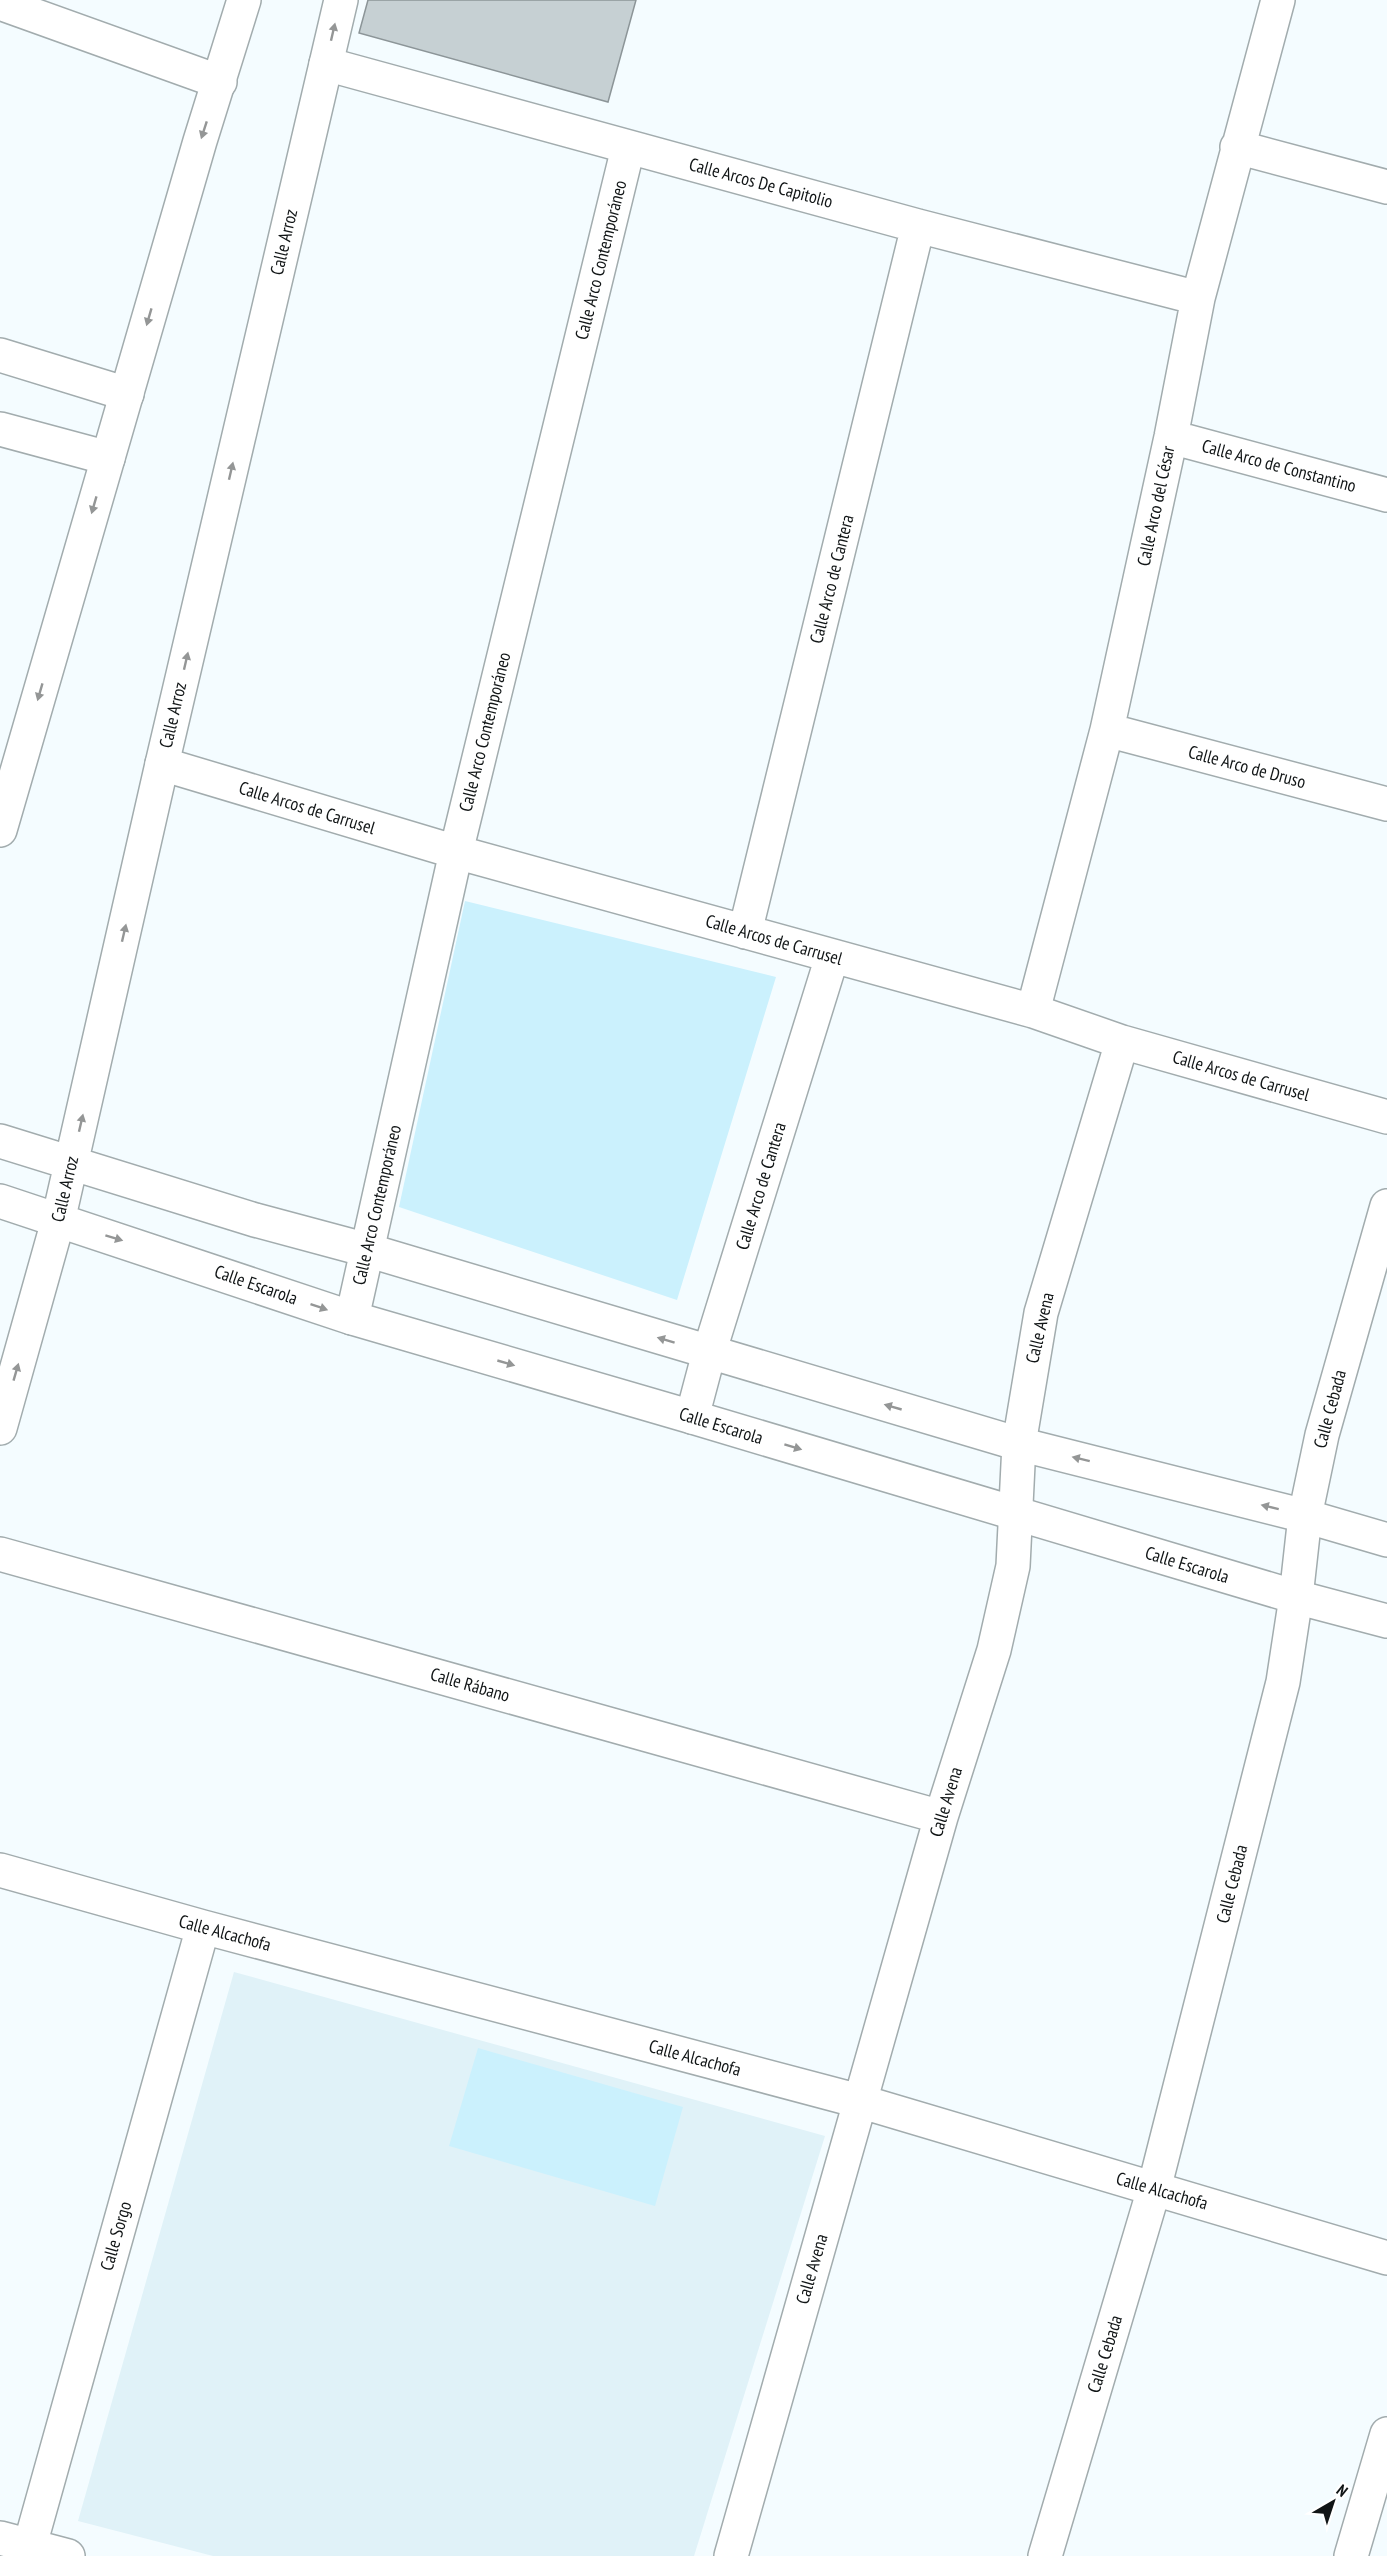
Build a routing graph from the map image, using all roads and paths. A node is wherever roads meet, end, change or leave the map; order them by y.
1 (244, 0) edge
2 (341, 0) edge
3 (1278, 0) edge
4 (0, 3) edge
5 (326, 64) junction
6 (220, 82) junction
7 (1237, 147) junction
8 (628, 148) junction
9 (1387, 187) edge
10 (918, 226) junction
11 (1198, 298) junction
12 (0, 355) edge
13 (127, 394) junction
14 (0, 429) edge
15 (1171, 437) junction
16 (108, 458) junction
17 (1387, 495) edge
18 (1107, 730) junction
19 (162, 764) junction
20 (1387, 804) edge
21 (0, 830) edge
22 (456, 852) junction
23 (745, 932) junction
24 (832, 957) junction
25 (1033, 1011) junction
26 (1122, 1042) junction
27 (1387, 1117) edge
28 (0, 1141) edge
29 (72, 1164) junction
30 (0, 1201) edge
31 (1387, 1206) edge
32 (58, 1221) junction
33 (367, 1250) junction
34 (352, 1318) junction
35 (709, 1353) junction
36 (692, 1417) junction
37 (0, 1428) edge
38 (1019, 1444) junction
39 (1016, 1514) junction
40 (1305, 1516) junction
41 (1387, 1540) edge
42 (0, 1554) edge
43 (1296, 1597) junction
44 (1387, 1621) edge
45 (941, 1817) junction
46 (0, 1870) edge
47 (203, 1927) junction
48 (859, 2102) junction
49 (1154, 2189) junction
50 (1387, 2258) edge
51 (1387, 2434) edge
52 (15, 2541) edge
53 (68, 2556) edge
54 (731, 2556) edge
55 (1045, 2556) edge
56 (1351, 2556) edge

1 - 6 street
5 -> 2 street, Calle Arroz
3 - 7 street, Calle Arco del César
4 - 6 street
5 - 8 street, Calle Arcos De Capitolio
19 -> 5 street, Calle Arroz
6 -> 13 street
7 - 9 street
7 - 11 street, Calle Arco del César
8 - 10 street, Calle Arcos De Capitolio
8 - 22 street, Calle Arco Contemporáneo
10 - 11 street, Calle Arcos De Capitolio
10 - 23 street, Calle Arco de Cantera
11 - 15 street, Calle Arco del César
12 - 13 street
13 - 16 street
14 - 16 street
15 - 17 street, Calle Arco de Constantino
15 - 18 street, Calle Arco del César
16 -> 21 street
18 - 20 street, Calle Arco de Druso
18 - 25 street, Calle Arco del César
19 - 22 street, Calle Arcos de Carrusel
29 -> 19 street, Calle Arroz
22 - 23 street, Calle Arcos de Carrusel
22 - 33 street, Calle Arco Contemporáneo
23 - 24 street, Calle Arcos de Carrusel
24 - 25 street, Calle Arcos de Carrusel
24 - 35 street, Calle Arco de Cantera
25 - 26 street, Calle Arcos de Carrusel
26 - 27 street, Calle Arcos de Carrusel
26 - 38 street, Calle Avena
28 - 29 street
29 - 32 street, Calle Arroz
29 - 33 street
30 - 32 street, Calle Escarola
31 - 40 street, Calle Cebada
32 -> 34 street, Calle Escarola
37 -> 32 street, Calle Arroz
33 - 34 street, Calle Arco Contemporáneo
35 -> 33 street
34 -> 36 street, Calle Escarola
35 - 36 street, Calle Arco de Cantera
38 -> 35 street
36 -> 39 street, Calle Escarola
38 - 39 street, Calle Avena
40 -> 38 street
39 - 43 street, Calle Escarola
39 - 45 street, Calle Avena
40 - 41 street
40 - 43 street, Calle Cebada
42 - 45 street, Calle Rábano
43 - 44 street, Calle Escarola
43 - 49 street, Calle Cebada
45 - 48 street, Calle Avena
46 - 47 street, Calle Alcachofa
47 - 48 street, Calle Alcachofa
47 - 52 street, Calle Sorgo
48 - 49 street, Calle Alcachofa
48 - 54 street, Calle Avena
49 - 50 street, Calle Alcachofa
49 - 55 street, Calle Cebada
51 - 56 street
52 - 53 street

